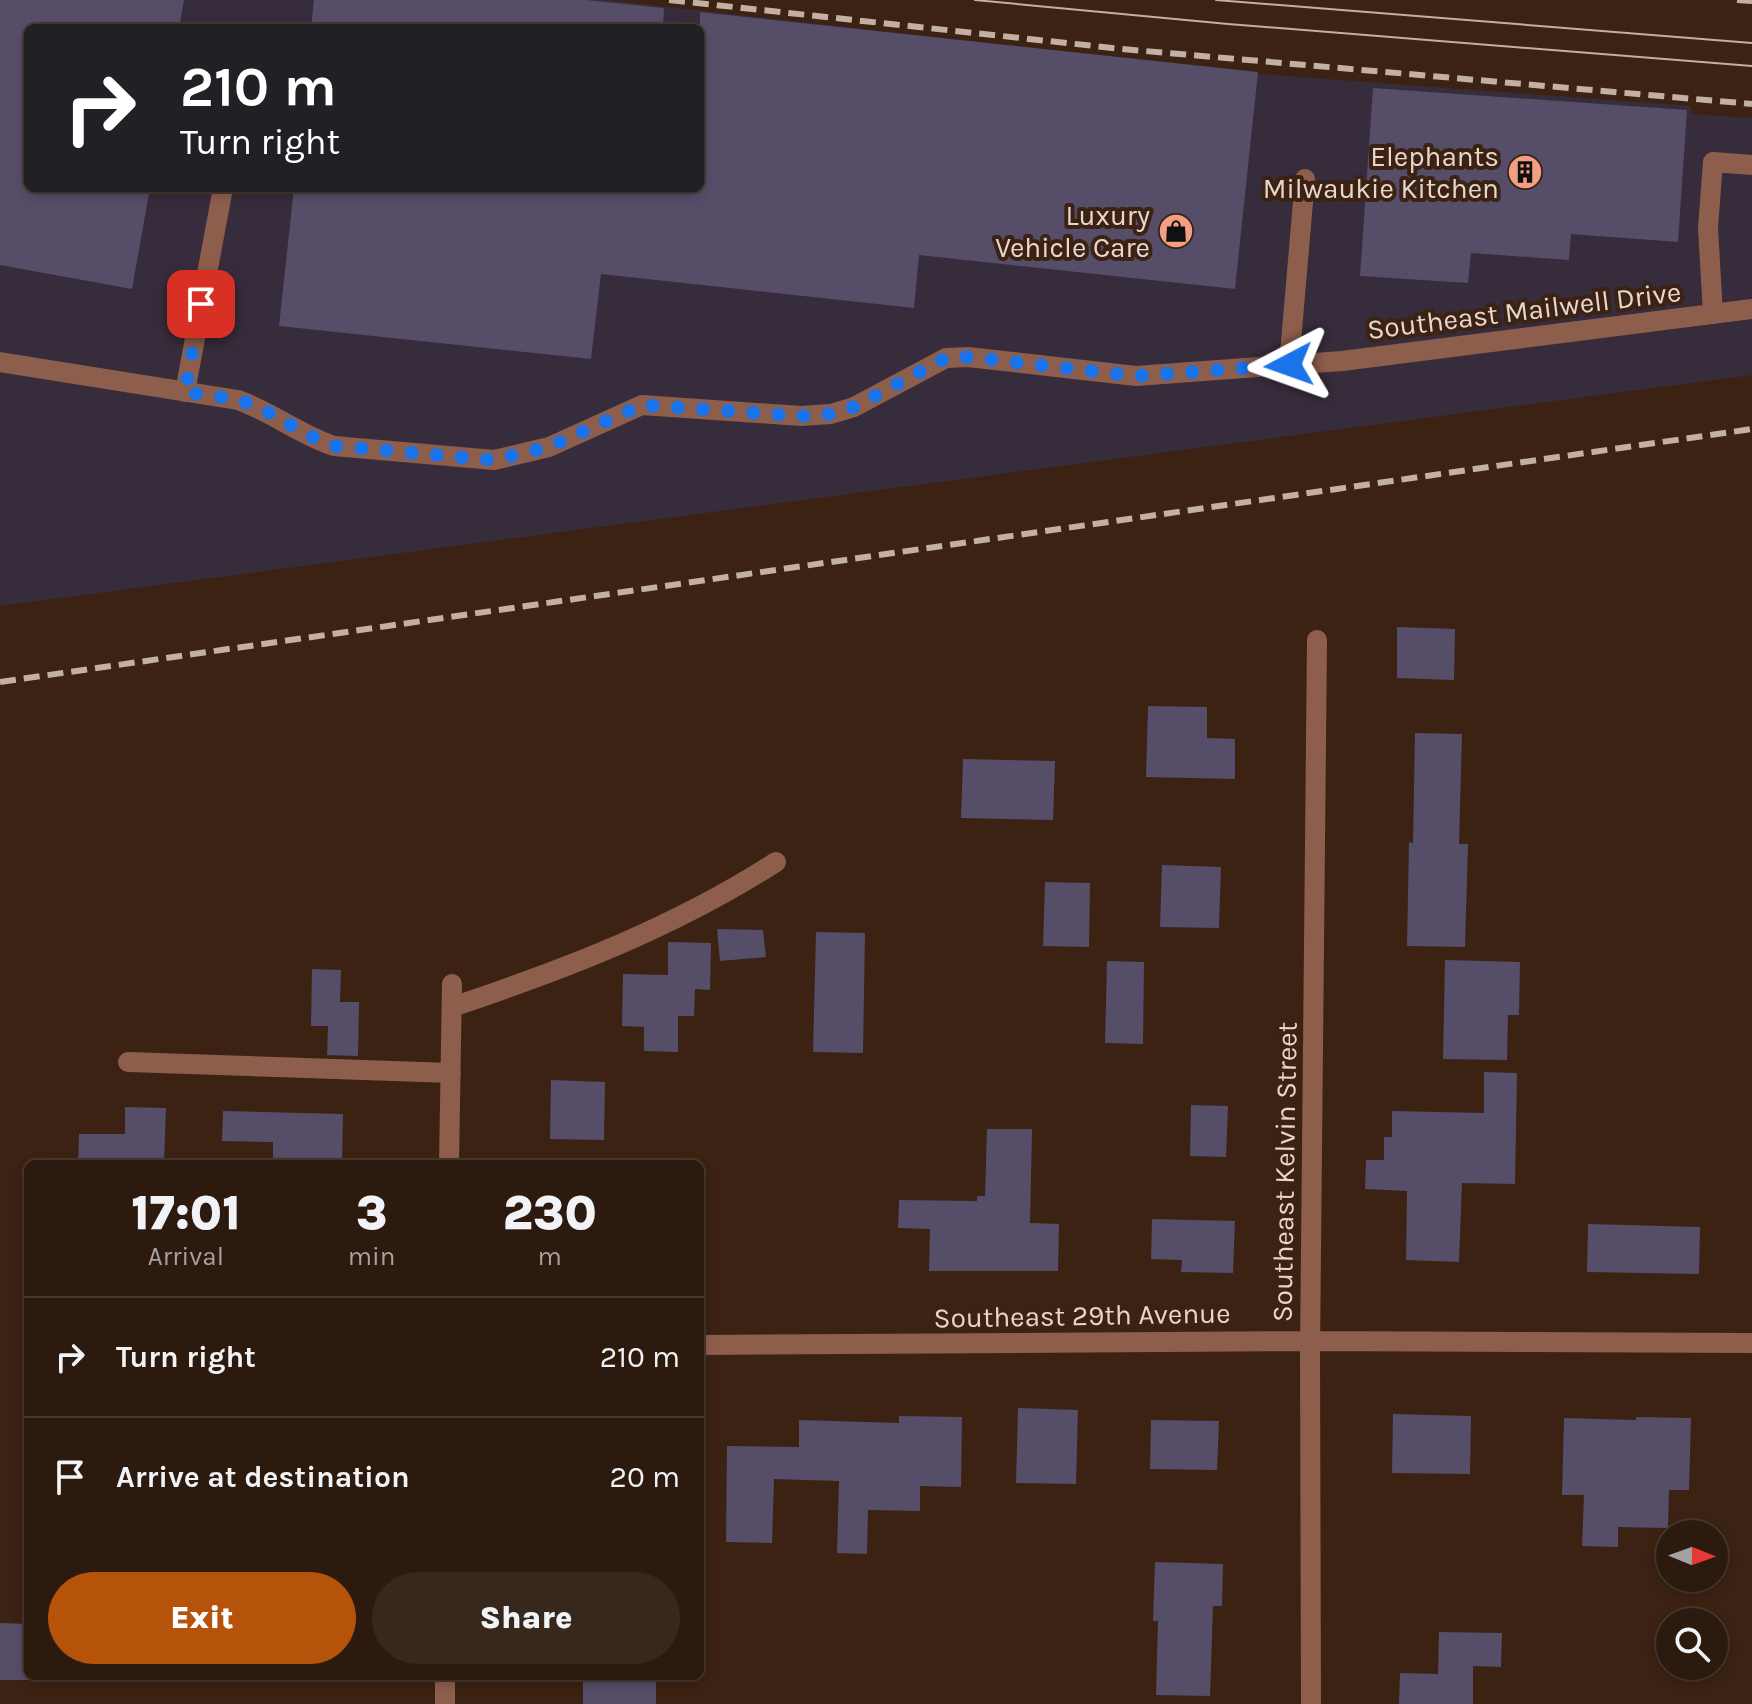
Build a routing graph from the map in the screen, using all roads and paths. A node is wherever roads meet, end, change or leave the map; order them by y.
1 (1752, 165) edge
2 (1305, 179) dead end
3 (222, 192) edge
4 (1752, 309) edge
5 (1713, 314) junction
6 (0, 362) edge
7 (1289, 365) junction
8 (185, 392) junction
9 (1317, 640) dead end
10 (776, 862) dead end
11 (452, 984) dead end
12 (452, 1007) junction
13 (128, 1062) dead end
14 (451, 1073) junction
15 (449, 1160) edge
16 (1310, 1341) junction
17 (1752, 1343) edge
18 (704, 1345) edge
19 (445, 1680) edge
20 (445, 1704) edge
21 (1311, 1704) edge

1 - 5 street
2 - 7 street
3 - 8 street
4 - 5 street, Southeast Mailwell Drive
5 - 7 street, Southeast Mailwell Drive
6 - 8 street, Southeast Mailwell Drive
7 - 8 street, Southeast Mailwell Drive
9 - 16 street, Southeast Kelvin Street
10 - 12 street
11 - 12 street
12 - 14 street
13 - 14 street
14 - 15 street
16 - 17 street, Southeast 29th Avenue
16 - 18 street, Southeast 29th Avenue
16 - 21 street, Southeast Kelvin Street
19 - 20 street

